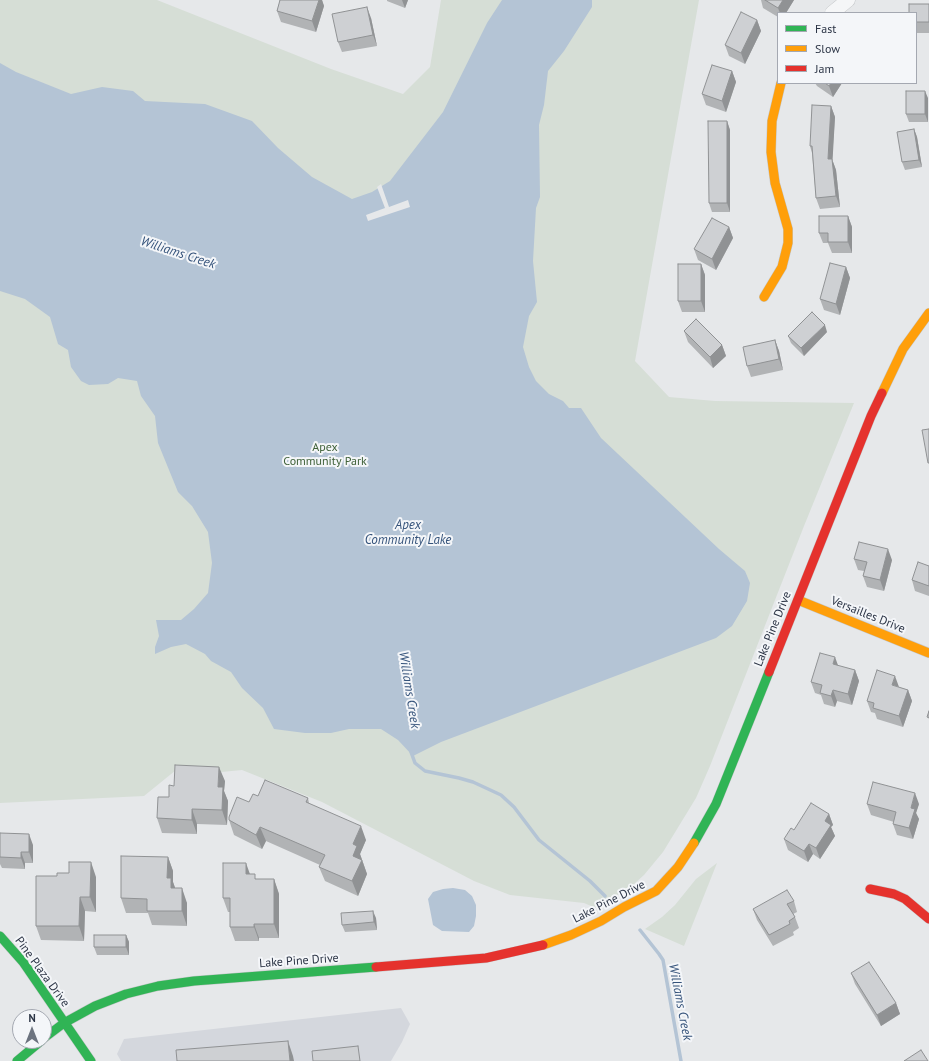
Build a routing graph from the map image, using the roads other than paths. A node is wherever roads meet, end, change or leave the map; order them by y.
1 (848, 0) edge
2 (833, 12) edge
3 (781, 84) edge
4 (764, 297) dead end
5 (929, 313) edge
6 (798, 600) junction
7 (929, 653) edge
8 (870, 889) dead end
9 (929, 919) edge
10 (0, 936) edge
11 (64, 1023) junction
12 (52, 1032) edge
13 (30, 1049) edge
14 (17, 1061) edge
15 (91, 1061) edge

1 - 2 street
3 - 4 main road
5 - 6 main road, Lake Pine Drive
6 - 7 main road, Versailles Drive
6 - 11 main road, Lake Pine Drive
8 - 9 main road
10 - 11 main road, Pine Plaza Drive
11 - 12 main road, Lake Pine Drive
11 - 15 main road, Pine Plaza Drive
13 - 14 main road

